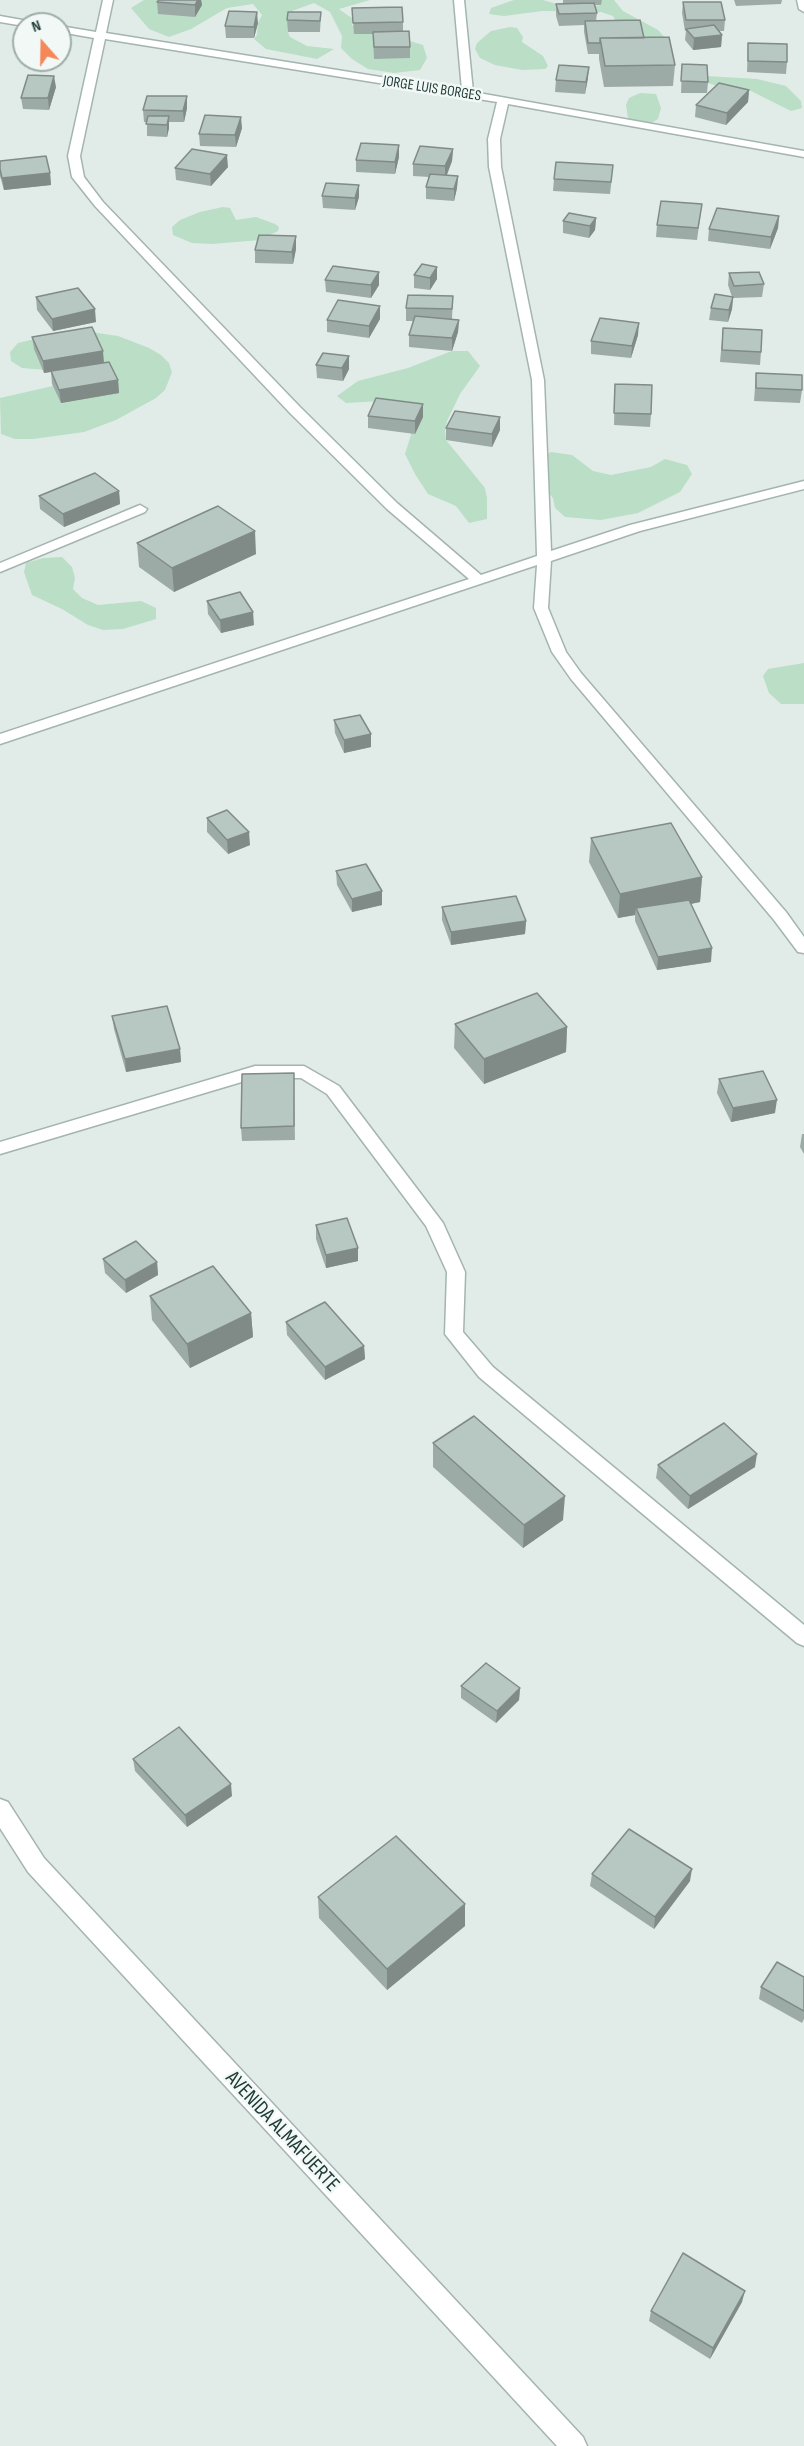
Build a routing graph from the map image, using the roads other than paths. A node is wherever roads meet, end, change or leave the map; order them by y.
1 (108, 0) edge
2 (459, 0) edge
3 (802, 0) edge
4 (804, 9) edge
5 (72, 31) edge
6 (101, 36) junction
7 (468, 94) junction
8 (503, 100) junction
9 (804, 154) edge
10 (804, 485) edge
11 (140, 509) dead end
12 (544, 558) junction
13 (0, 568) edge
14 (478, 579) junction
15 (0, 739) edge
16 (804, 948) edge
17 (0, 1148) edge
18 (804, 1637) edge
19 (0, 1809) edge
20 (574, 2446) edge

1 - 6 street
2 - 7 street
3 - 4 street
5 - 6 street, JORGE LUIS BORGES
6 - 7 street, JORGE LUIS BORGES
6 - 14 street
7 - 8 street, JORGE LUIS BORGES
8 - 9 street, JORGE LUIS BORGES
8 - 12 street
10 - 12 street
11 - 13 street
12 - 14 street
12 - 16 street
14 - 15 street
17 - 18 street
19 - 20 street, AVENIDA ALMAFUERTE

